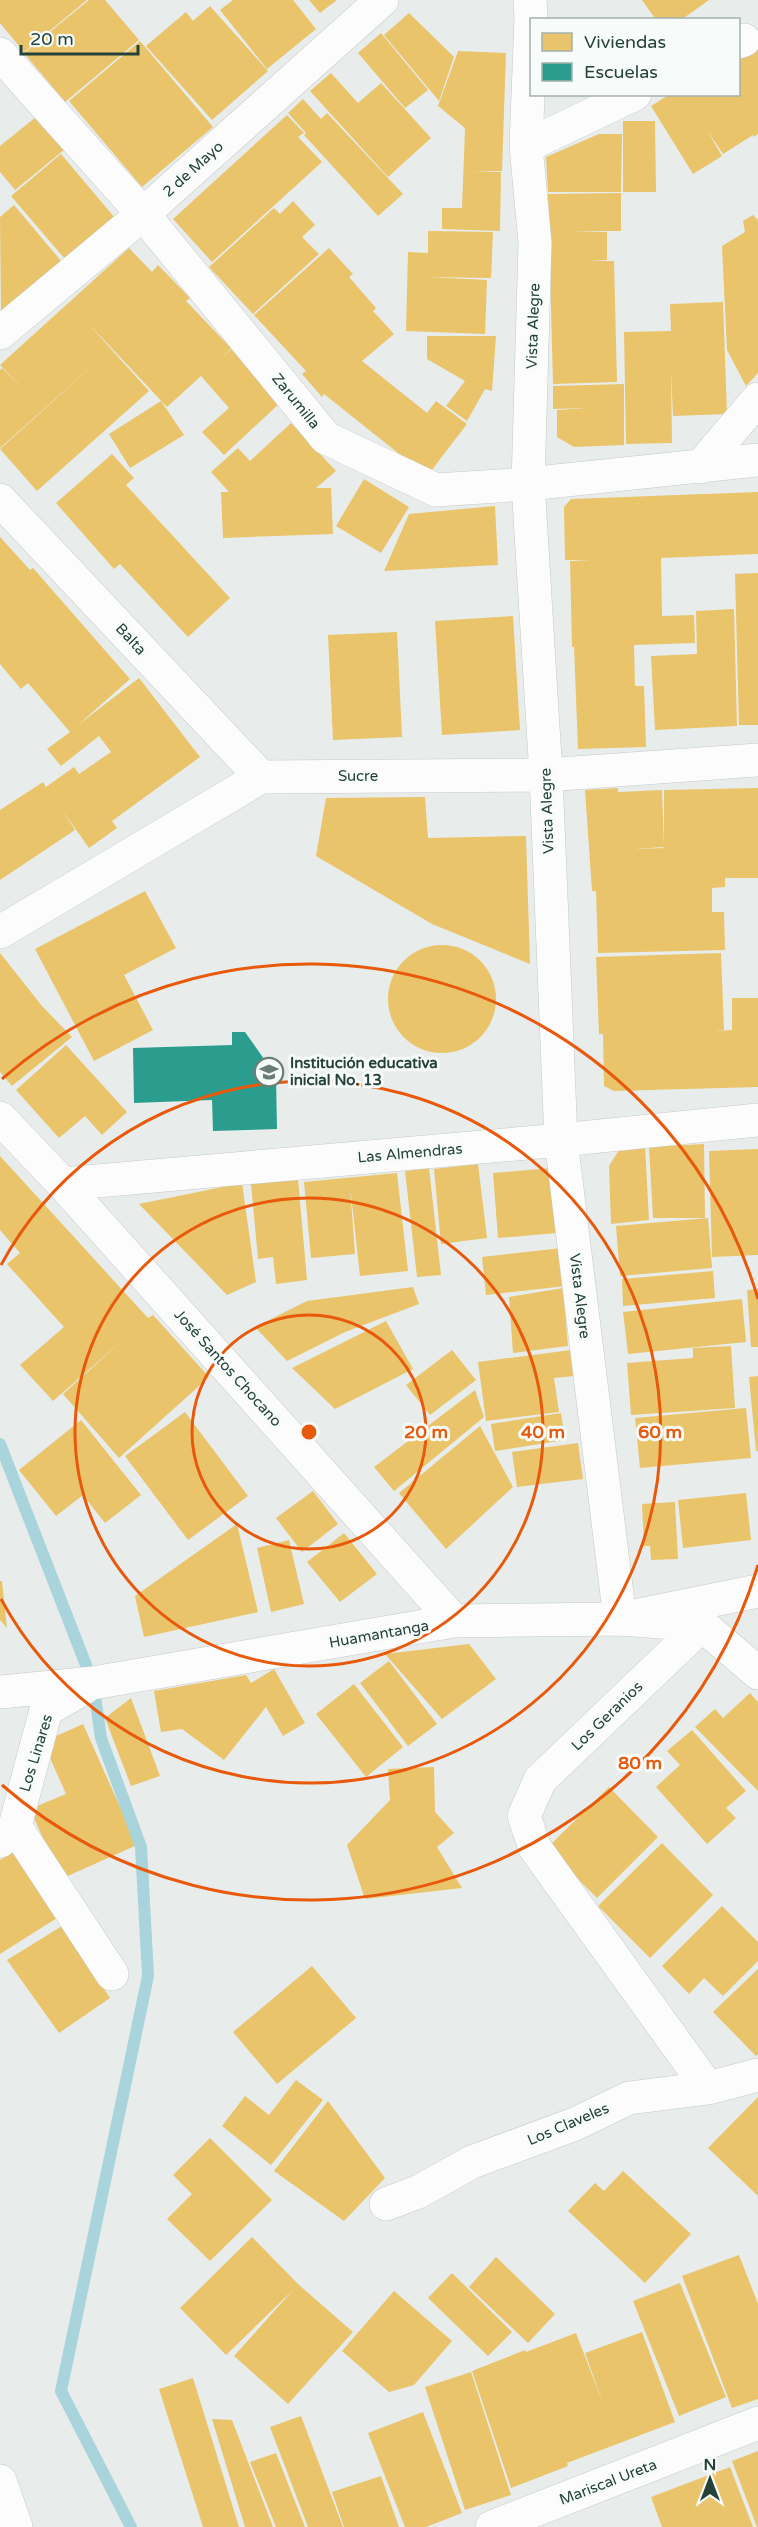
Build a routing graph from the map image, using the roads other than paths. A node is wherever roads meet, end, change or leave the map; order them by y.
1 (382, 0) edge
2 (529, 9) edge
3 (0, 54) edge
4 (622, 97) edge
5 (526, 146) junction
6 (143, 214) junction
7 (0, 333) edge
8 (758, 399) edge
9 (758, 460) edge
10 (700, 467) junction
11 (528, 484) junction
12 (0, 500) edge
13 (758, 760) edge
14 (546, 775) junction
15 (261, 777) junction
16 (0, 932) edge
17 (0, 1118) edge
18 (758, 1120) edge
19 (561, 1140) junction
20 (63, 1184) junction
21 (758, 1591) edge
22 (620, 1619) junction
23 (454, 1621) junction
24 (702, 1625) junction
25 (758, 1673) edge
26 (93, 1683) junction
27 (0, 1692) edge
28 (7, 1834) edge
29 (112, 1974) dead end
30 (758, 2075) edge
31 (708, 2088) junction
32 (386, 2204) dead end
33 (758, 2423) edge
34 (0, 2481) edge
35 (539, 2519) edge
36 (16, 2527) edge
37 (492, 2527) edge

1 - 6 street, 2 de Mayo
2 - 5 street, Vista Alegre
3 - 6 street, Zarumilla
4 - 5 street
5 - 11 street, Vista Alegre
6 - 7 street, 2 de Mayo
6 - 11 street, Zarumilla
8 - 10 street
9 - 10 street, Zarumilla
10 - 11 street, Zarumilla
11 - 14 street, Vista Alegre
12 - 15 street, Balta
13 - 14 street, Sucre
14 - 15 street, Sucre
14 - 19 street, Vista Alegre
15 - 16 street
17 - 20 street, José Santos Chocano
18 - 19 street, Las Almendras
19 - 20 street, Las Almendras
19 - 22 street, Vista Alegre
20 - 23 street, José Santos Chocano
21 - 22 street, Huamantanga
22 - 23 street, Huamantanga
22 - 24 street
23 - 26 street, Huamantanga
24 - 25 street
24 - 31 street, Los Geranios
26 - 27 street, Huamantanga
26 - 28 street, Los Linares
28 - 29 street
30 - 31 street, Los Claveles
31 - 32 street, Los Claveles
33 - 35 street, Mariscal Ureta
34 - 36 street
35 - 37 street, Mariscal Ureta

